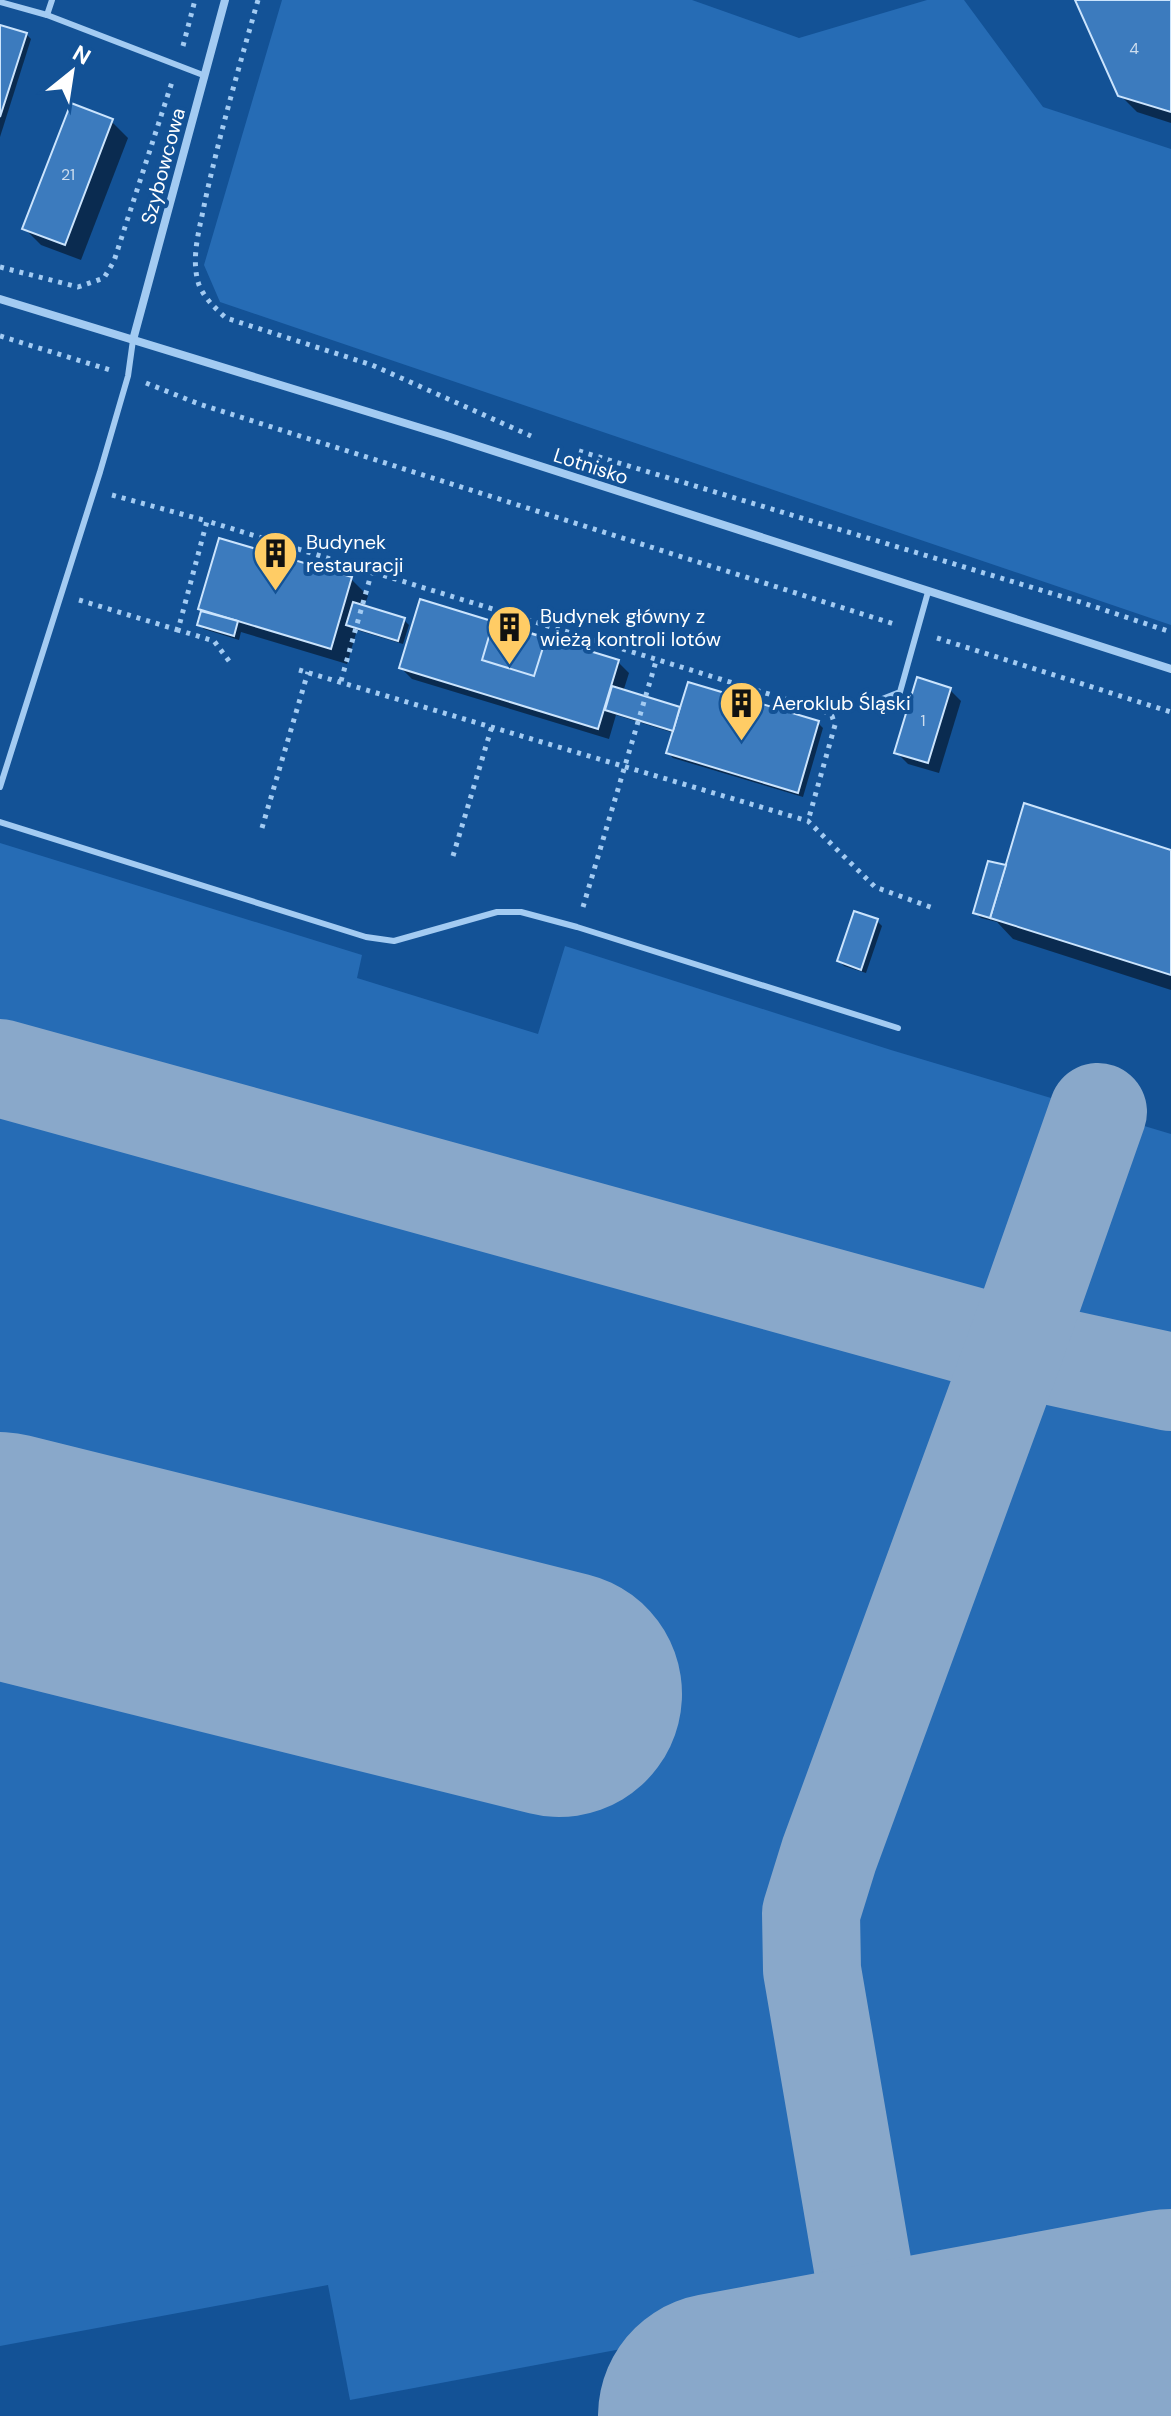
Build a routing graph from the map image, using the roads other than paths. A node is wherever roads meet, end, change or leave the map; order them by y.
1 (52, 0) edge
2 (225, 0) edge
3 (0, 2) edge
4 (47, 15) junction
5 (203, 75) junction
6 (0, 299) edge
7 (133, 340) junction
8 (928, 592) junction
9 (1171, 669) edge
10 (867, 705) dead end
11 (0, 787) edge
12 (0, 822) edge
13 (898, 1028) dead end

1 - 4 lane
2 - 5 street, Szybowcowa
3 - 4 lane
4 - 5 lane
5 - 7 street, Szybowcowa
6 - 7 street, Lotnisko
7 - 8 street, Lotnisko
7 - 11 lane
8 - 9 street, Lotnisko
8 - 10 lane
12 - 13 lane

